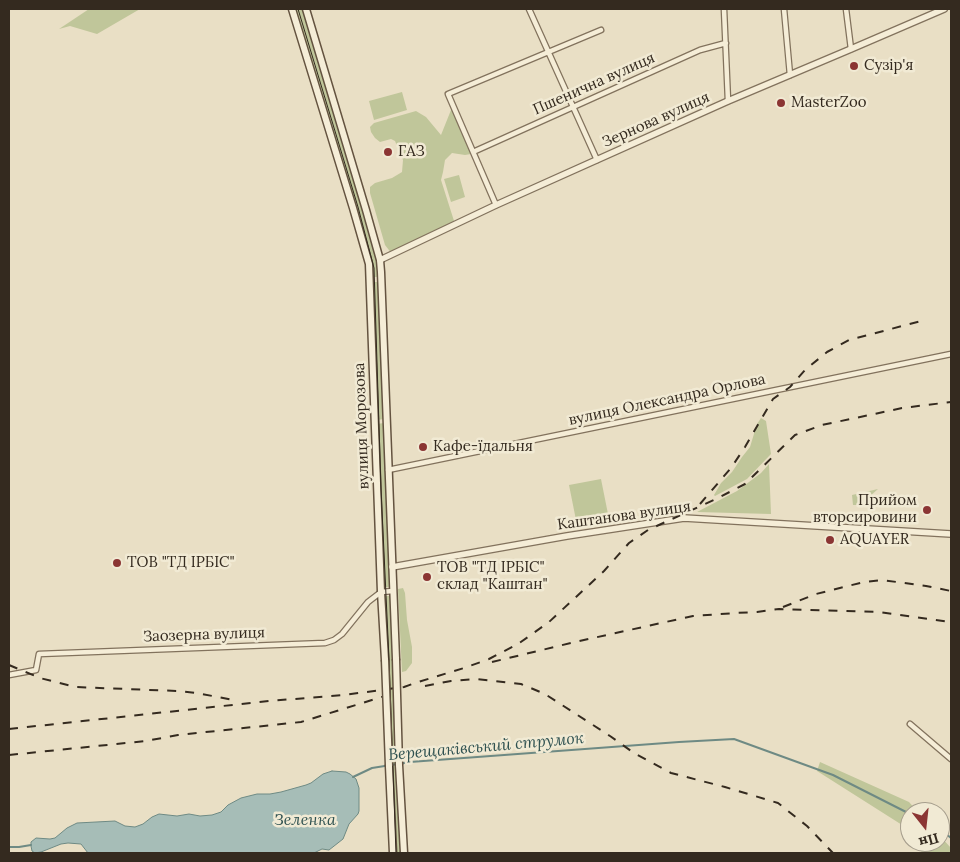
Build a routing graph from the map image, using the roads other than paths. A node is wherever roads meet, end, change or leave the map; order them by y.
1 (292, 9) edge
2 (306, 9) edge
3 (530, 9) edge
4 (724, 9) edge
5 (784, 9) edge
6 (846, 9) edge
7 (944, 9) edge
8 (600, 30) dead end
9 (726, 43) junction
10 (549, 50) junction
11 (851, 50) junction
12 (790, 75) junction
13 (728, 101) junction
14 (574, 107) junction
15 (473, 152) junction
16 (597, 160) junction
17 (496, 205) junction
18 (380, 260) junction
19 (370, 281) junction
20 (382, 281) junction
21 (951, 354) edge
22 (374, 422) junction
23 (386, 422) junction
24 (388, 470) junction
25 (951, 534) edge
26 (392, 568) junction
27 (393, 591) junction
28 (381, 592) junction
29 (9, 675) edge
30 (910, 724) dead end
31 (951, 759) edge
32 (392, 853) edge
33 (404, 853) edge

1 - 19 main road, вулиця Морозова
2 - 18 main road, вулиця Морозова
3 - 10 street
4 - 9 street
5 - 12 street
6 - 11 street
7 - 11 street, Зернова вулиця
8 - 10 street
9 - 13 street
9 - 14 street, Пшенична вулиця
10 - 14 street
10 - 15 street
11 - 12 street, Зернова вулиця
12 - 13 street, Зернова вулиця
13 - 16 street, Зернова вулиця
14 - 15 street, Пшенична вулиця
14 - 16 street
15 - 17 street
16 - 17 street, Зернова вулиця
17 - 18 street, Зернова вулиця
18 - 20 main road, вулиця Морозова
19 - 20 main road
19 - 22 main road, вулиця Морозова
20 - 23 main road, вулиця Морозова
21 - 24 street, вулиця Олександра Орлова
22 - 23 main road
22 - 28 main road, вулиця Морозова
23 - 24 main road, вулиця Морозова
24 - 26 main road, вулиця Морозова
25 - 26 street, Каштанова вулиця
26 - 27 main road, вулиця Морозова
27 - 28 street
27 - 33 main road, вулиця Морозова, bridge
28 - 29 street, Заозерна вулиця
28 - 32 main road, вулиця Морозова, bridge
30 - 31 street

